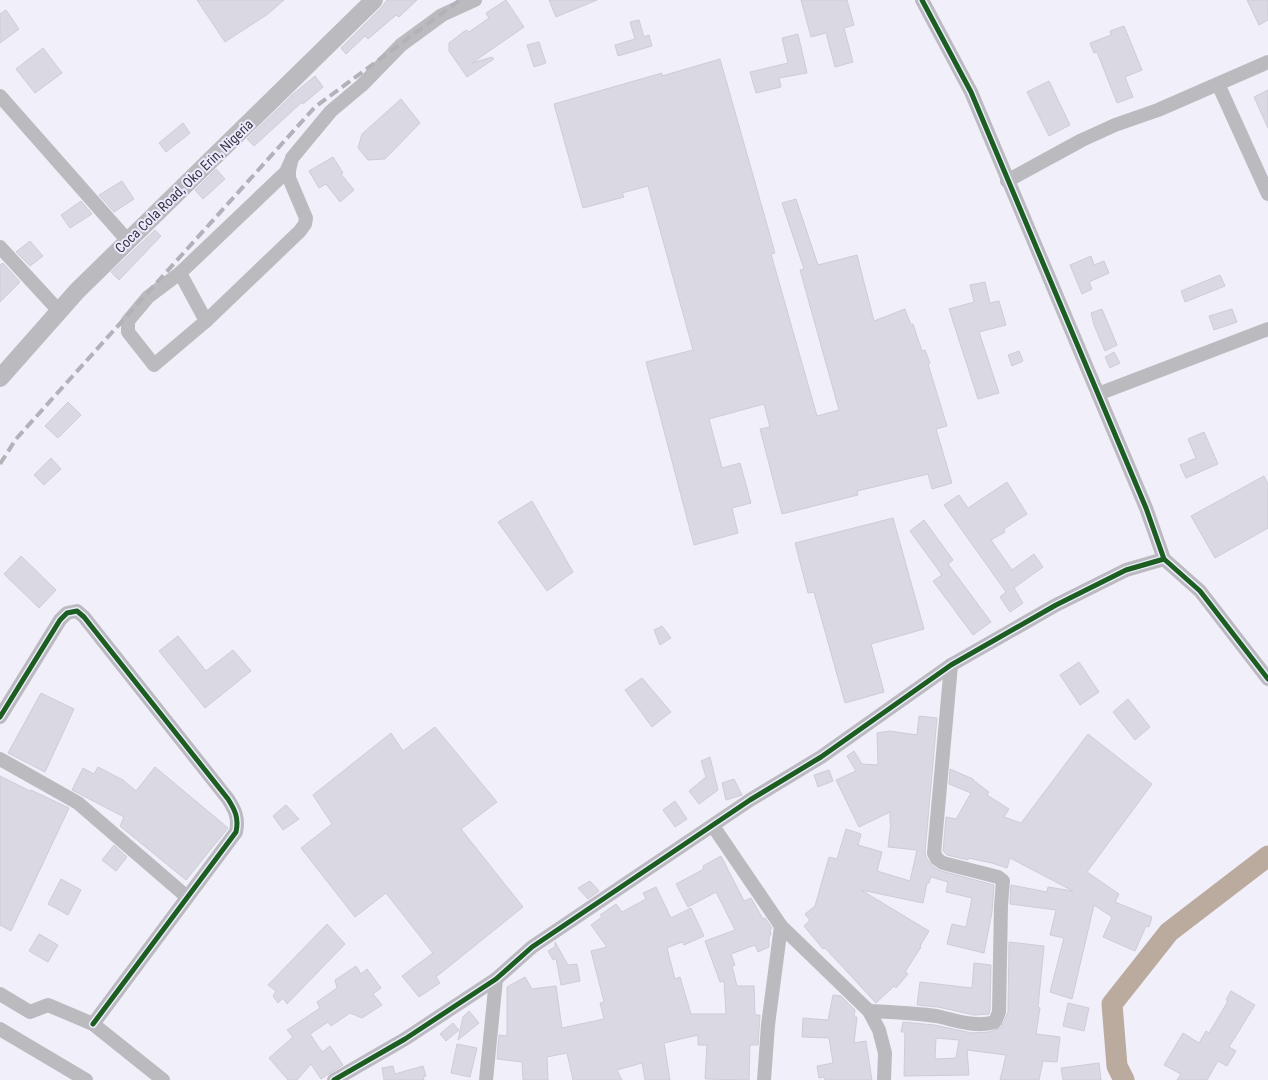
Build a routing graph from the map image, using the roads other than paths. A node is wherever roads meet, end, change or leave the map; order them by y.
1 (374, 0) edge
2 (475, 0) edge
3 (922, 0) edge
4 (1268, 62) edge
5 (1218, 84) junction
6 (0, 96) edge
7 (292, 158) junction
8 (1008, 181) junction
9 (1268, 194) edge
10 (128, 241) junction
11 (0, 246) edge
12 (180, 273) junction
13 (58, 311) junction
14 (206, 321) junction
15 (1268, 329) edge
16 (0, 378) edge
17 (1098, 394) junction
18 (1164, 559) junction
19 (951, 665) junction
20 (1268, 679) edge
21 (0, 717) edge
22 (0, 759) edge
23 (713, 826) junction
24 (187, 898) junction
25 (781, 926) junction
26 (496, 979) junction
27 (0, 994) edge
28 (869, 1011) junction
29 (93, 1024) junction
30 (0, 1029) edge
31 (80, 1079) edge
32 (163, 1080) edge
33 (334, 1080) edge
34 (486, 1080) edge
35 (764, 1080) edge
36 (884, 1080) edge

1 - 10 street, Coca Cola Road, Oko Erin, Nigeria
2 - 7 street
3 - 8 street
4 - 5 street
5 - 8 street
5 - 9 street
6 - 10 street
7 - 12 street
7 - 14 street
8 - 17 street
10 - 13 street, Coca Cola Road, Oko Erin, Nigeria
11 - 13 street
12 - 14 street
12 - 14 street
13 - 16 street, Coca Cola Road, Oko Erin, Nigeria
15 - 17 street
17 - 18 street
18 - 19 street
18 - 20 street
19 - 23 street
19 - 28 street
21 - 24 street
22 - 24 street
23 - 25 street
23 - 26 street
24 - 29 street
25 - 28 street
25 - 35 street
26 - 33 street
26 - 34 street
27 - 29 street
28 - 36 street
29 - 32 street
30 - 31 street

